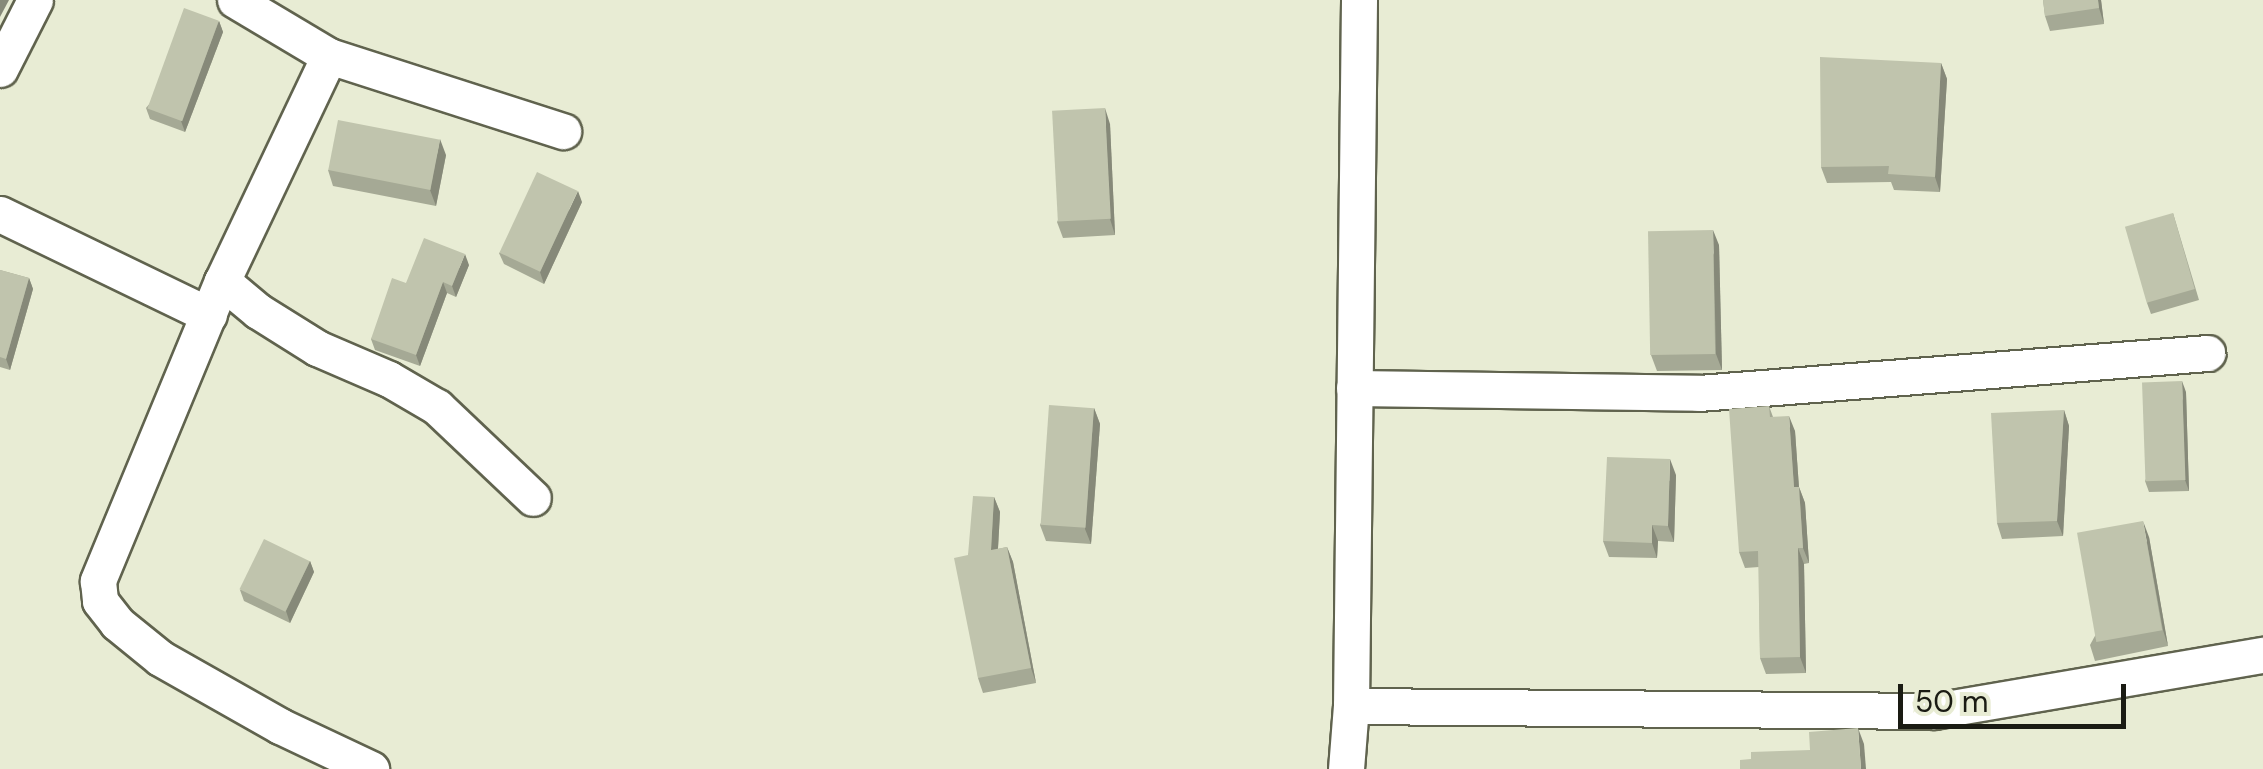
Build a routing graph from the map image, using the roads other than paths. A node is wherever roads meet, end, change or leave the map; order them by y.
1 (34, 0) edge
2 (235, 0) edge
3 (1359, 0) edge
4 (329, 56) junction
5 (0, 68) edge
6 (563, 130) dead end
7 (0, 214) edge
8 (222, 282) junction
9 (208, 315) junction
10 (2207, 353) dead end
11 (1354, 388) junction
12 (533, 498) dead end
13 (2263, 655) edge
14 (1351, 706) junction
15 (371, 769) edge
16 (1346, 769) edge

1 - 5 street
2 - 4 street
3 - 11 street
4 - 6 street
4 - 8 street
7 - 9 street
8 - 9 street
8 - 12 street
9 - 15 street
10 - 11 street
11 - 14 street
13 - 14 street
14 - 16 street

